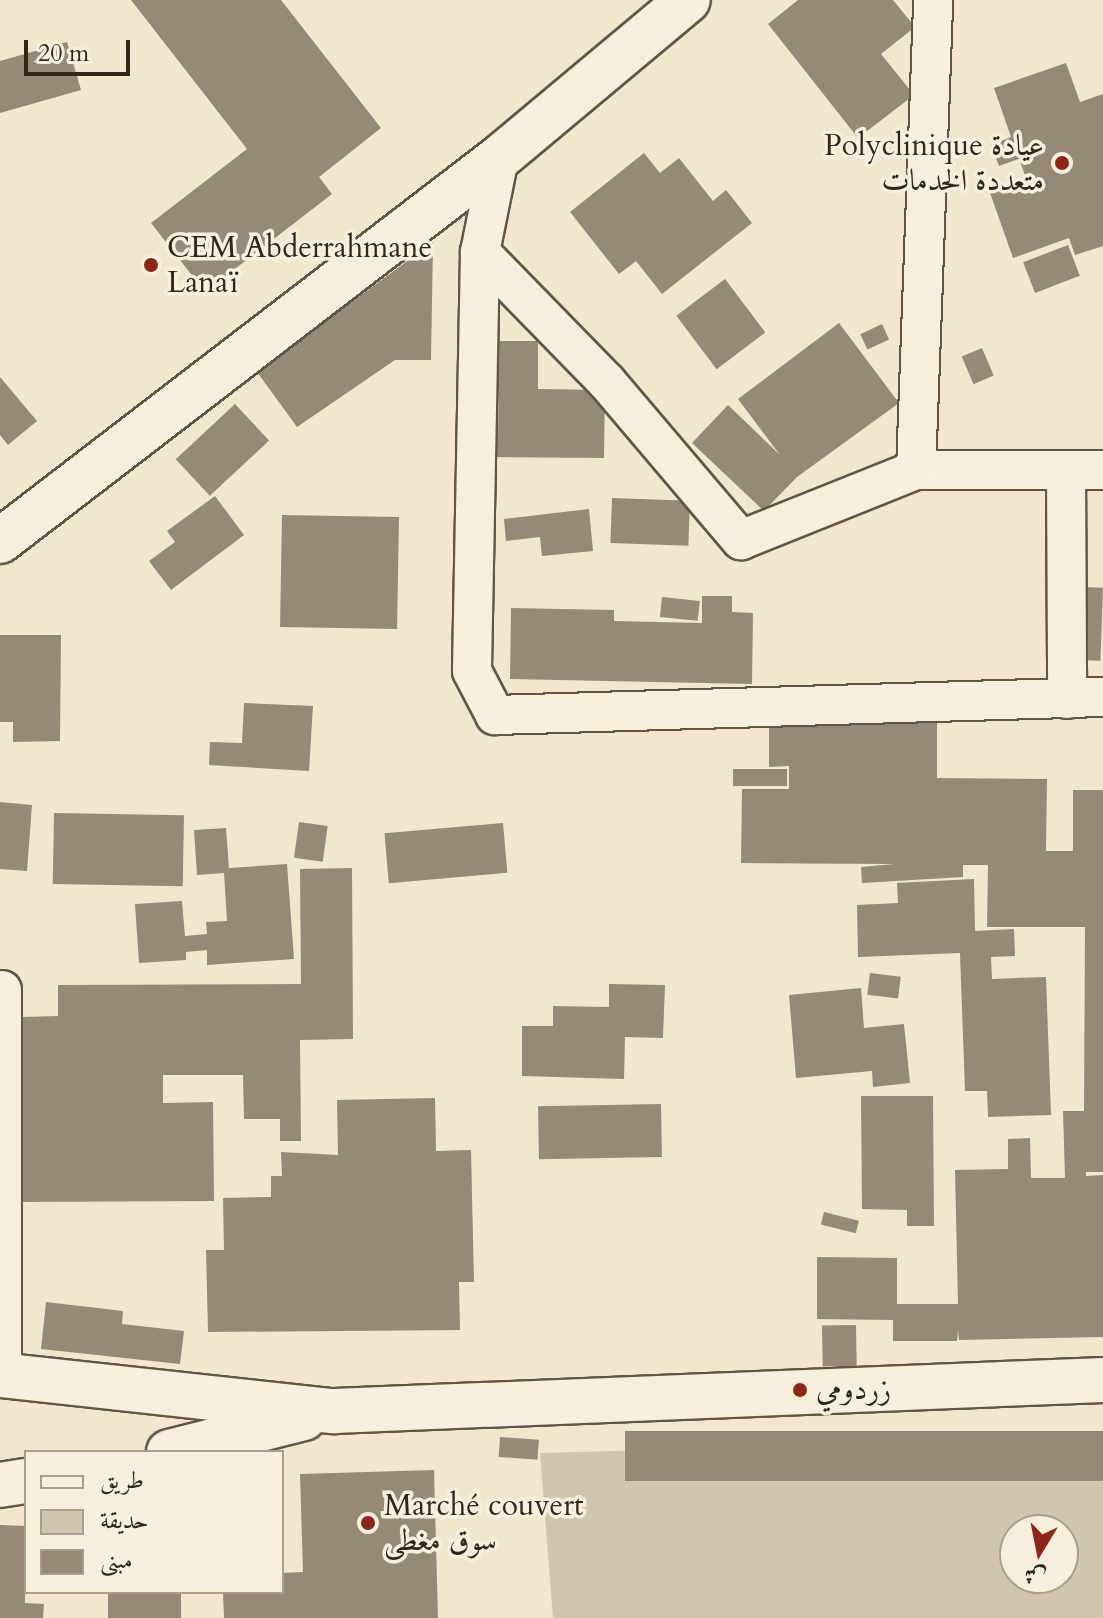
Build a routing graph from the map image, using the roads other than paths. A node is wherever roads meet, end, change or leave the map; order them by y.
1 (688, 0) edge
2 (933, 0) edge
3 (499, 158) junction
4 (480, 252) junction
5 (916, 470) junction
6 (1085, 471) edge
7 (0, 541) edge
8 (1085, 698) edge
9 (2, 990) edge
10 (1, 1375) edge
11 (1103, 1380) edge
12 (334, 1411) junction
13 (177, 1450) edge
14 (24, 1481) edge
15 (0, 1485) edge

1 - 3 main road
2 - 5 street
3 - 4 street
3 - 7 main road
4 - 5 street
4 - 8 street
5 - 6 street
6 - 8 street
9 - 10 street
10 - 12 main road
11 - 12 main road
12 - 13 main road
14 - 15 main road

